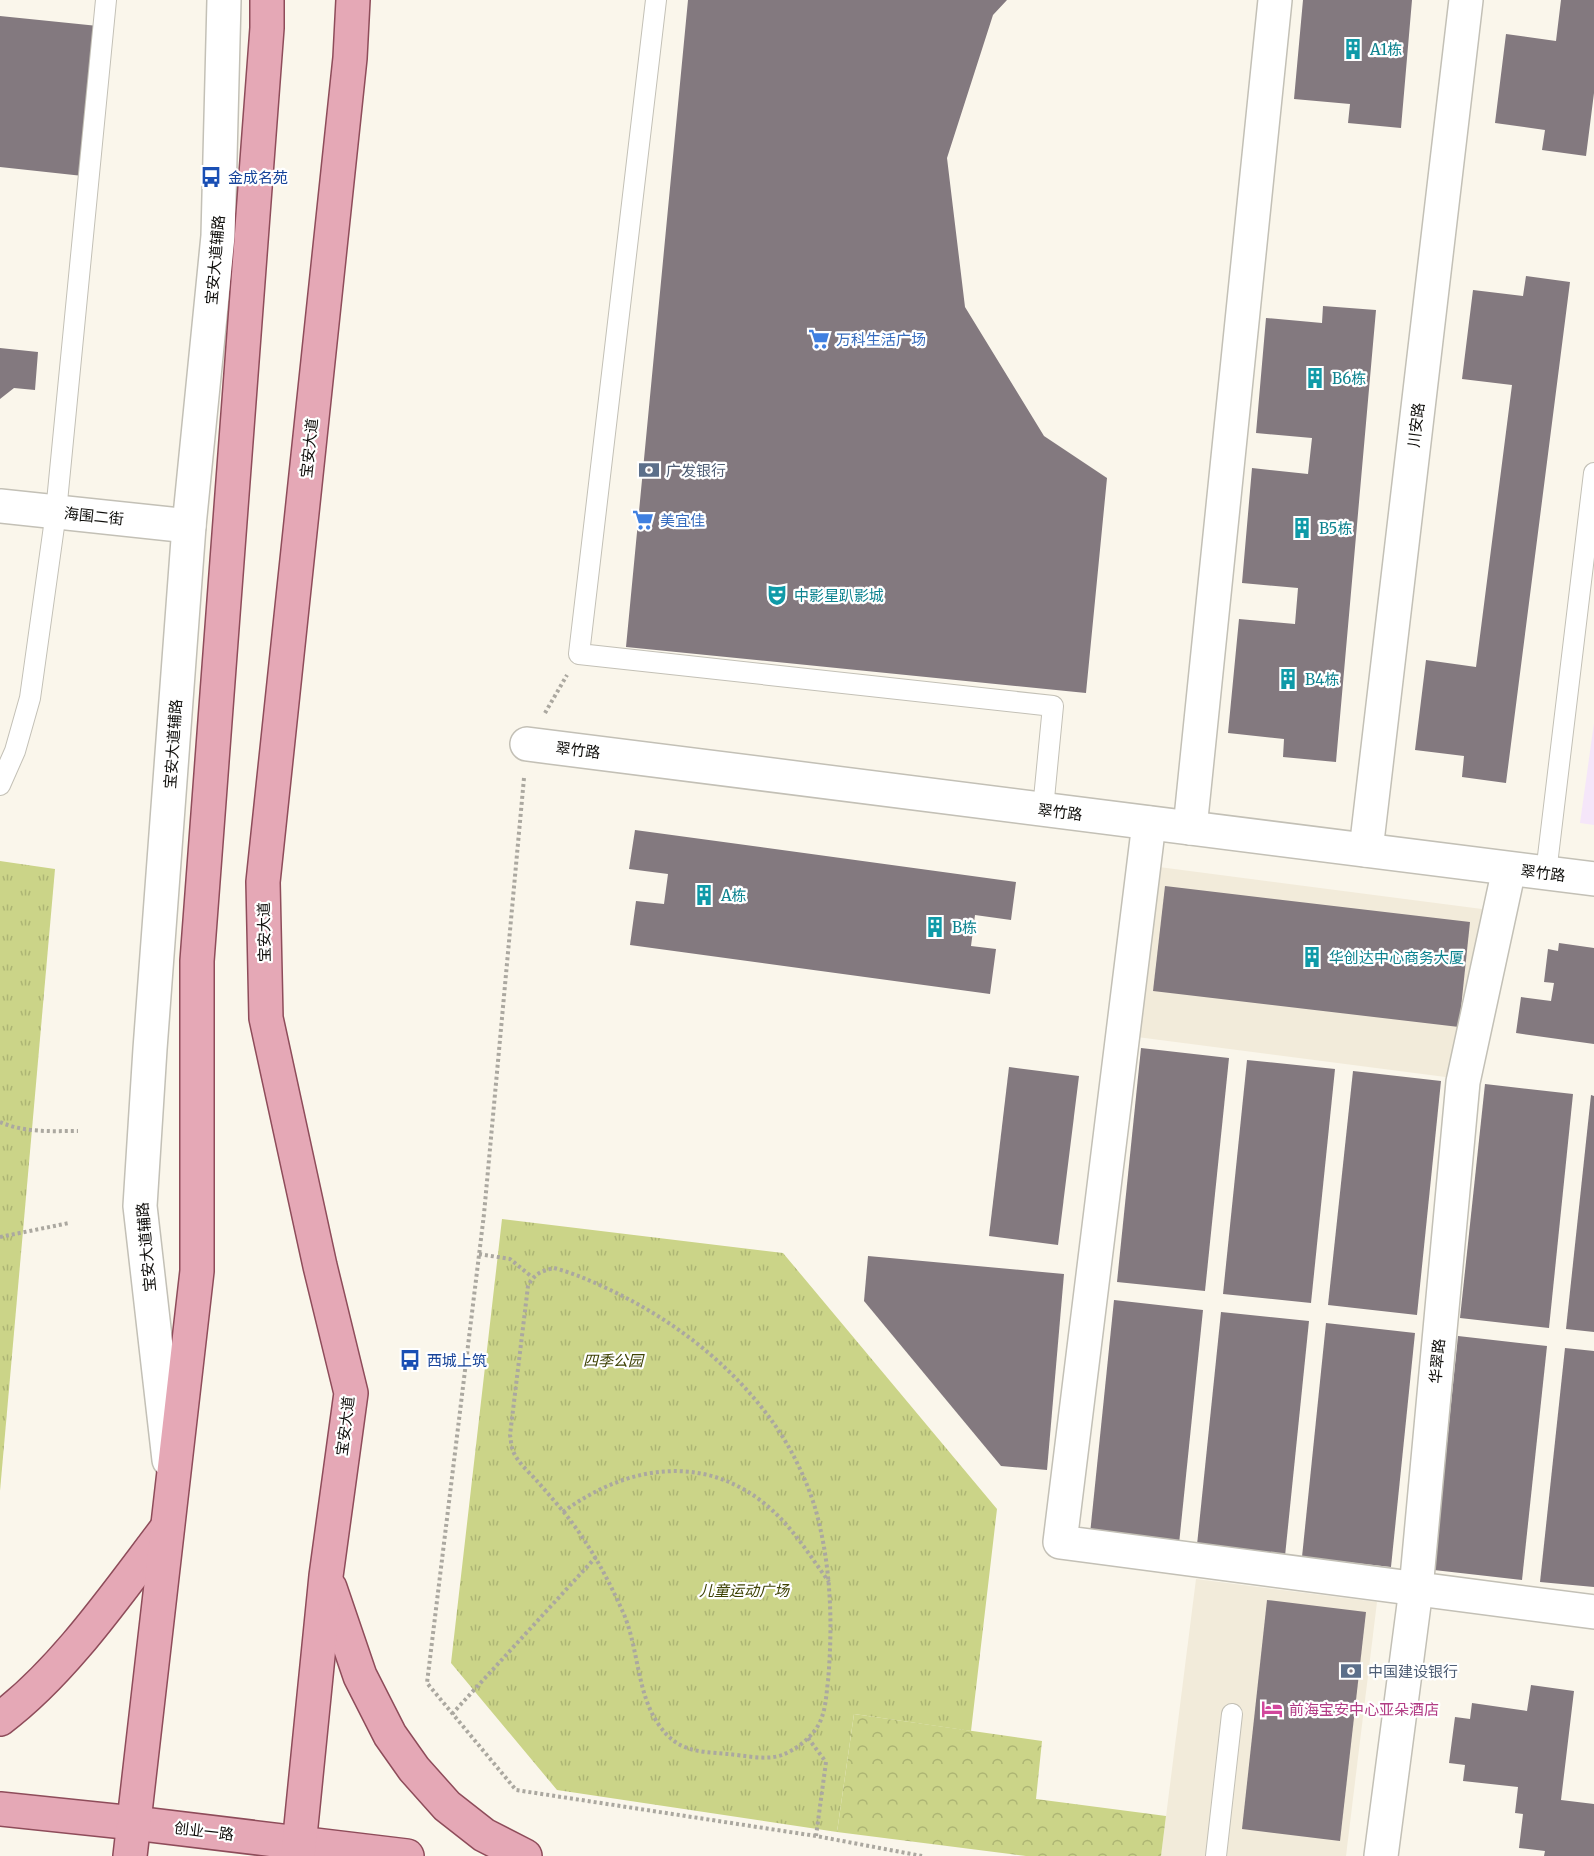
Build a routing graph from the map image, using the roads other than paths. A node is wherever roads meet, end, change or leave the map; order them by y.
1 (106, 0) edge
2 (224, 0) edge
3 (267, 0) edge
4 (353, 0) edge
5 (656, 0) edge
6 (1275, 0) edge
7 (1466, 0) edge
8 (1594, 473) edge
9 (0, 506) edge
10 (56, 512) junction
11 (189, 526) junction
12 (527, 744) road end
13 (0, 785) edge
14 (1043, 809) junction
15 (1149, 823) junction
16 (1190, 828) junction
17 (1366, 850) junction
18 (1509, 869) junction
19 (1546, 873) junction
20 (1594, 879) edge
21 (172, 1487) junction
22 (167, 1528) junction
23 (326, 1576) junction
24 (1416, 1589) junction
25 (1594, 1612) edge
26 (1232, 1714) dead end
27 (0, 1719) edge
28 (0, 1809) edge
29 (134, 1823) junction
30 (299, 1849) edge
31 (130, 1856) edge
32 (407, 1856) edge
33 (525, 1856) edge
34 (1216, 1856) edge
35 (1381, 1856) edge

1 - 10 lane
2 - 11 street, 宝安大道辅路
3 - 21 main road
4 - 23 main road, 宝安大道
5 - 14 lane
6 - 16 street
7 - 17 street, 川安路
8 - 19 lane
9 - 10 street, 海围二街
10 - 11 street, 海围二街
10 - 13 lane
11 - 21 street, 宝安大道辅路
12 - 14 street, 翠竹路
14 - 15 street, 翠竹路
15 - 16 street, 翠竹路
15 - 24 street
16 - 17 street, 翠竹路
17 - 18 street, 翠竹路
18 - 19 street, 翠竹路
18 - 24 street, 华翠路
19 - 20 street, 翠竹路
21 - 22 main road
22 - 27 main road
22 - 29 main road
23 - 30 main road, 宝安大道
23 - 33 main road
24 - 25 street
24 - 35 street, 华翠路
26 - 34 lane
28 - 29 main road, 创业一路
29 - 30 main road, 创业一路
29 - 31 main road
30 - 32 main road, 创业一路

